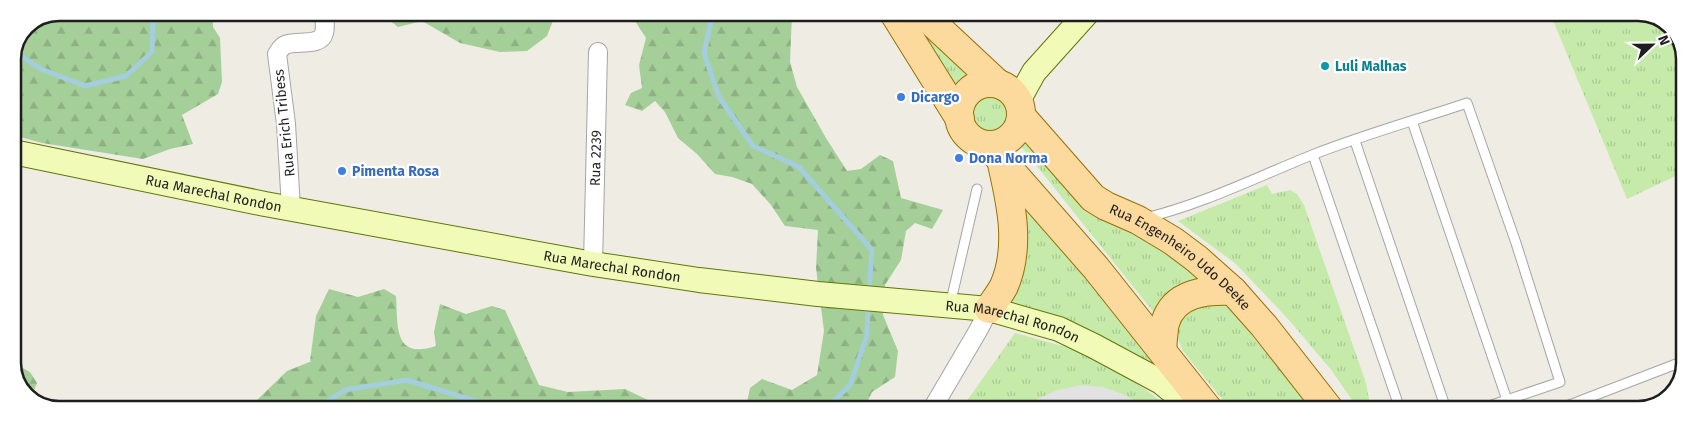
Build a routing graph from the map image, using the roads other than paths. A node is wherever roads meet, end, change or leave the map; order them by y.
1 (324, 21) edge
2 (899, 21) edge
3 (930, 21) edge
4 (1080, 21) edge
5 (598, 52) dead end
6 (1010, 97) junction
7 (960, 119) junction
8 (1412, 121) junction
9 (1355, 141) junction
10 (995, 153) junction
11 (21, 154) edge
12 (1313, 155) junction
13 (977, 190) dead end
14 (291, 208) junction
15 (1138, 220) junction
16 (593, 264) junction
17 (1233, 292) junction
18 (950, 305) junction
19 (990, 309) junction
20 (1162, 350) junction
21 (1676, 364) edge
22 (1507, 400) junction
23 (937, 401) edge
24 (1184, 401) edge
25 (1202, 401) edge
26 (1323, 401) edge
27 (1397, 401) edge
28 (1443, 401) edge
29 (1504, 401) edge
30 (1582, 401) edge

1 - 14 street, Rua Erich Tribess
2 - 7 main road
3 - 6 main road, Rua Engenheiro Udo Deeke
4 - 6 main road
5 - 16 street, Rua 2239
6 - 7 main road
6 - 10 main road
6 - 15 main road, Rua Engenheiro Udo Deeke
7 - 10 main road
8 - 9 lane
8 - 22 lane
8 - 22 lane
9 - 12 lane
9 - 28 lane
10 - 19 main road
10 - 20 main road
11 - 14 main road, Rua Marechal Rondon
12 - 15 lane
12 - 27 lane
13 - 18 lane
14 - 16 main road, Rua Marechal Rondon
15 - 17 main road, Rua Engenheiro Udo Deeke
16 - 18 main road, Rua Marechal Rondon
17 - 20 main road
17 - 26 main road, Rua Engenheiro Udo Deeke
18 - 19 main road, Rua Marechal Rondon
19 - 23 street
19 - 24 main road, Rua Marechal Rondon
20 - 25 main road
21 - 30 lane
22 - 29 lane

